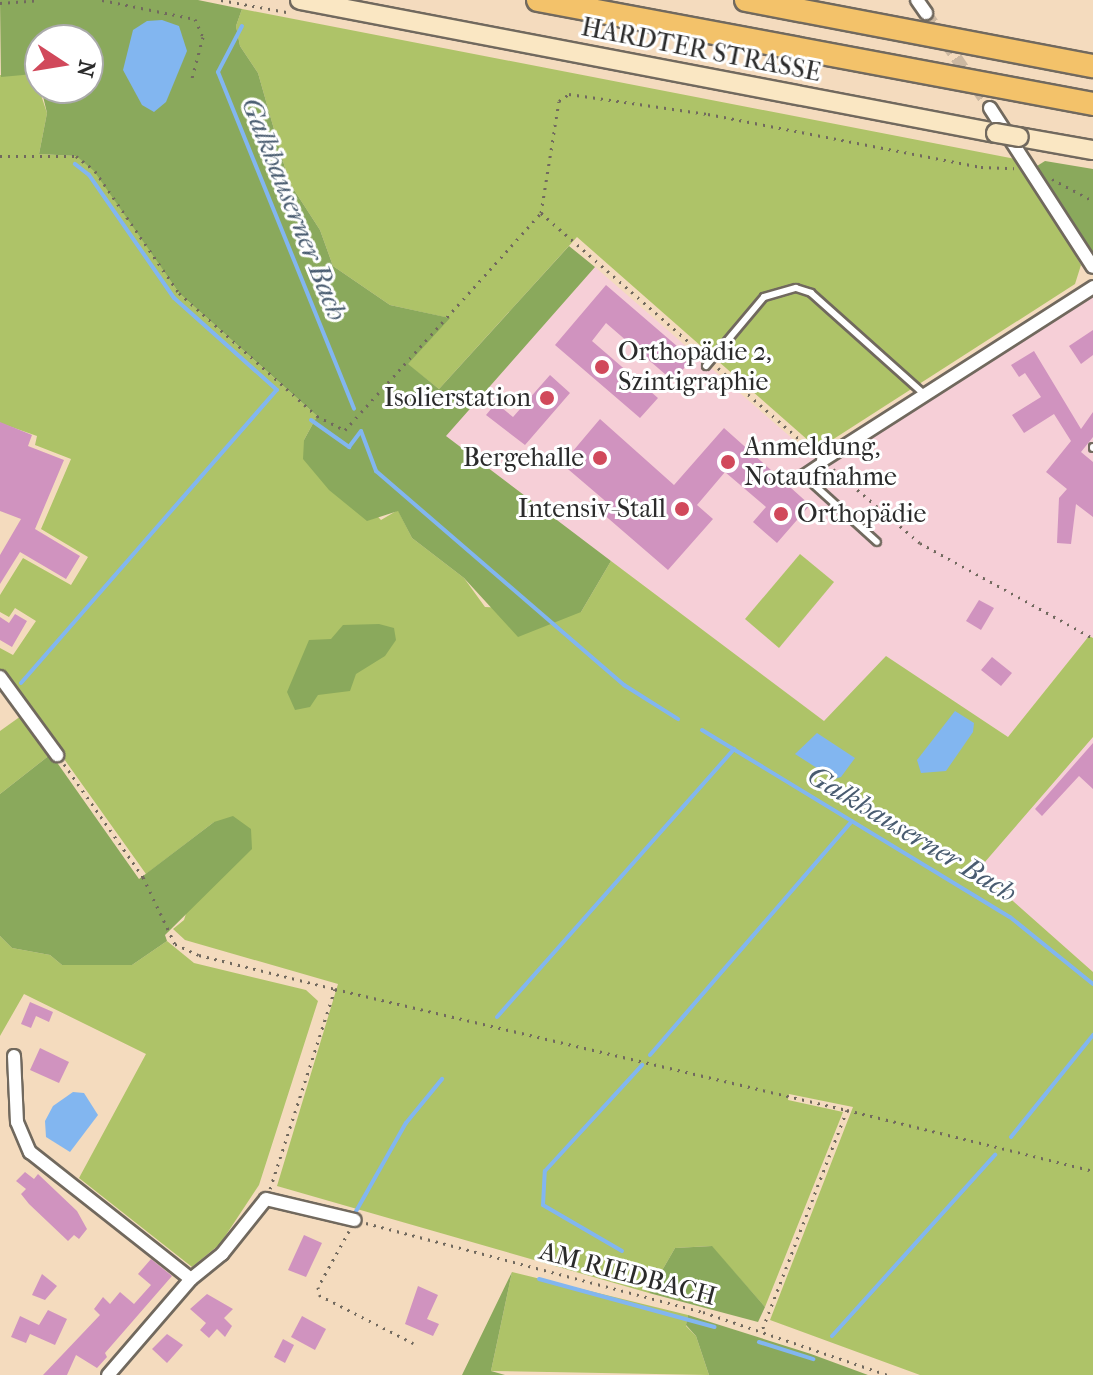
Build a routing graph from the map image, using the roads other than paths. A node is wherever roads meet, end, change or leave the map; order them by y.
1 (300, 0) edge
2 (538, 0) edge
3 (746, 0) edge
4 (917, 0) edge
5 (926, 13) tunnel mouth
6 (1093, 66) edge
7 (1093, 104) edge
8 (990, 108) tunnel mouth
9 (1093, 150) edge
10 (1093, 267) edge
11 (1093, 287) edge
12 (708, 364) road end
13 (924, 394) junction
14 (823, 460) joint
15 (877, 542) dead end
16 (0, 677) edge
17 (57, 755) road end
18 (14, 1056) dead end
19 (355, 1220) road end
20 (191, 1279) junction
21 (108, 1375) edge

1 - 9 main road, HARDTER STRASSE, bridge
2 - 7 highway
3 - 6 highway
4 - 5 street
8 - 10 street
11 - 13 street
12 - 13 lane
13 - 14 street
14 - 15 lane
16 - 17 street
18 - 20 street
19 - 20 street
20 - 21 street

